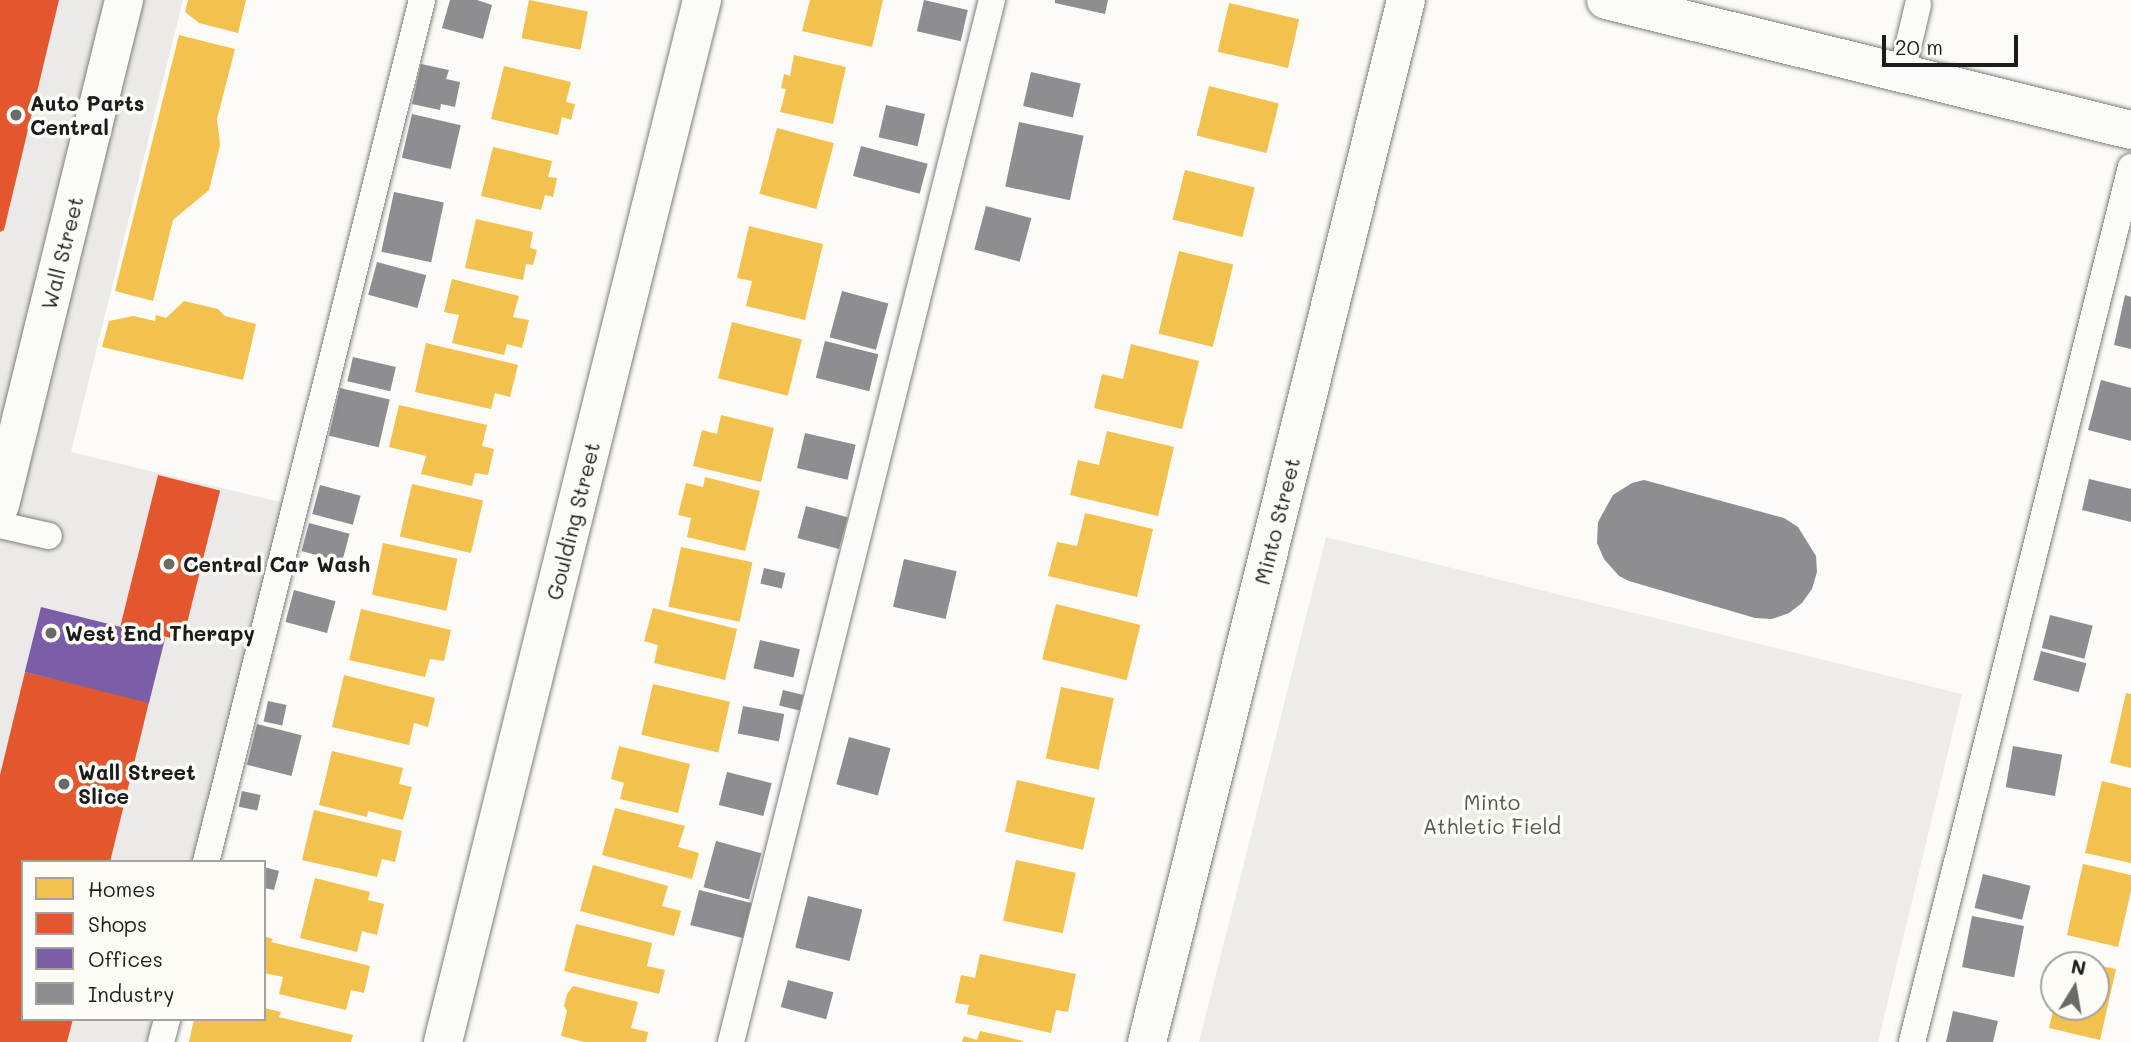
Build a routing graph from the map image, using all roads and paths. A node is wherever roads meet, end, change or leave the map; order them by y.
1 (124, 0) edge
2 (422, 0) edge
3 (702, 0) edge
4 (992, 0) edge
5 (1406, 0) edge
6 (1606, 0) edge
7 (1918, 5) dead end
8 (1902, 72) junction
9 (2131, 130) edge
10 (2131, 167) edge
11 (0, 505) edge
12 (0, 525) edge
13 (49, 536) dead end
14 (207, 860) edge
15 (166, 1021) edge
16 (161, 1042) edge
17 (443, 1042) edge
18 (731, 1042) edge
19 (1147, 1042) edge
20 (1912, 1042) edge

1 - 11 street, Wall Street
2 - 14 lane
3 - 17 street, Goulding Street
4 - 18 lane
5 - 19 street, Minto Street
6 - 8 street
7 - 8 lane
8 - 9 street
10 - 20 lane
12 - 13 lane
15 - 16 lane

